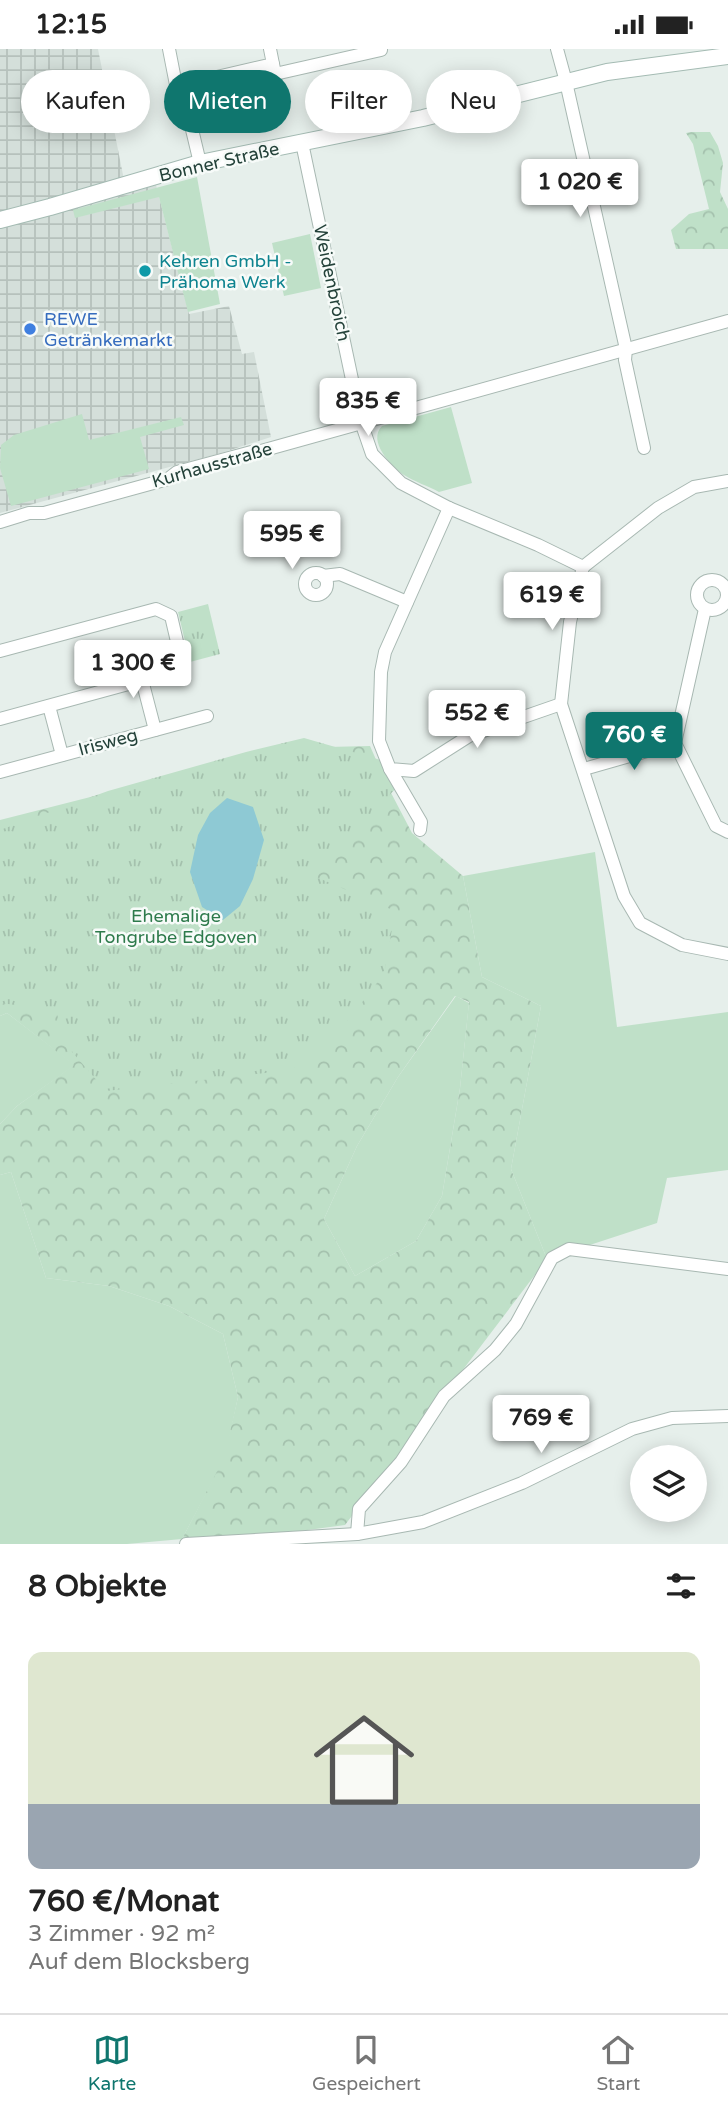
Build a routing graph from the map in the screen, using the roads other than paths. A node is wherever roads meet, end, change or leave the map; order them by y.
1 (169, 49) edge
2 (270, 49) edge
3 (382, 49) edge
4 (557, 49) edge
5 (728, 56) edge
6 (273, 64) junction
7 (173, 70) edge
8 (247, 70) edge
9 (566, 82) junction
10 (193, 133) edge
11 (302, 143) junction
12 (200, 163) junction
13 (0, 220) edge
14 (728, 321) edge
15 (626, 349) junction
16 (361, 422) junction
17 (644, 448) dead end
18 (728, 481) edge
19 (449, 508) junction
20 (0, 522) edge
21 (583, 567) junction
22 (302, 588) dead end
23 (407, 601) junction
24 (705, 609) dead end
25 (0, 652) edge
26 (142, 680) junction
27 (561, 704) junction
28 (49, 706) junction
29 (207, 716) dead end
30 (0, 719) edge
31 (155, 730) junction
32 (675, 743) junction
33 (62, 755) junction
34 (390, 769) junction
35 (584, 769) junction
36 (0, 772) edge
37 (420, 830) dead end
38 (728, 832) edge
39 (728, 954) edge
40 (728, 1269) edge
41 (728, 1416) edge
42 (357, 1534) junction
43 (186, 1544) edge

1 - 7 street
2 - 6 street
3 - 6 street
4 - 9 street
5 - 9 main road, Bonner Straße
6 - 8 street
9 - 11 main road, Bonner Straße
9 - 15 street
10 - 12 street
11 - 12 main road, Bonner Straße
11 - 16 street, Weidenbroich
12 - 13 main road, Bonner Straße
14 - 15 street, Kurhausstraße
15 - 16 street, Kurhausstraße
15 - 17 street
16 - 19 street, Weidenbroich
16 - 20 street, Kurhausstraße
18 - 21 street
19 - 21 street, Weidenbroich
19 - 23 street
21 - 27 street
22 - 23 street
23 - 34 street
24 - 32 street
25 - 26 street
26 - 28 street
26 - 31 street, Irisweg
27 - 34 street
27 - 35 street
28 - 30 street
28 - 33 street, Irisweg
29 - 31 street, Irisweg
31 - 33 street, Irisweg
32 - 35 street
32 - 38 street
33 - 36 street, Irisweg
34 - 37 street
35 - 39 street
40 - 42 street
41 - 42 street
42 - 43 street

